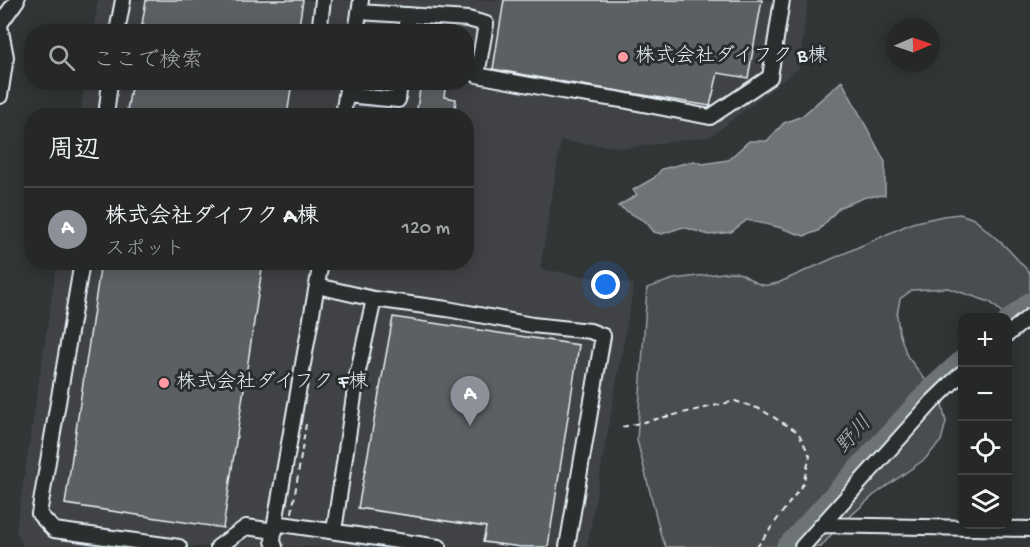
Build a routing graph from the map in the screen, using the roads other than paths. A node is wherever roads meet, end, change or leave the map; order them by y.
1 (17, 0) edge
2 (123, 0) edge
3 (323, 0) edge
4 (782, 0) edge
5 (360, 6) edge
6 (408, 15) junction
7 (118, 24) edge
8 (320, 24) edge
9 (357, 24) edge
10 (407, 24) edge
11 (0, 25) edge
12 (109, 90) edge
13 (347, 90) edge
14 (352, 90) edge
15 (399, 90) edge
16 (0, 96) edge
17 (107, 108) edge
18 (344, 108) edge
19 (81, 270) edge
20 (320, 270) edge
21 (317, 286) junction
22 (374, 299) junction
23 (1030, 315) edge
24 (1012, 331) edge
25 (958, 378) edge
26 (821, 525) junction
27 (1030, 529) edge
28 (334, 531) junction
29 (274, 538) edge
30 (179, 547) edge
31 (218, 547) edge
32 (439, 547) edge
33 (567, 547) edge
34 (802, 547) edge

1 - 11 street
2 - 7 street
3 - 8 street
4 - 6 street
5 - 6 street
5 - 9 street
6 - 10 street
11 - 16 street
12 - 17 street
13 - 18 street
14 - 15 street
19 - 30 street
20 - 21 street
21 - 22 street
21 - 29 street
22 - 28 street
22 - 33 street
23 - 24 street
25 - 26 street
26 - 27 street
26 - 34 street
28 - 29 street
28 - 32 street
29 - 31 street

